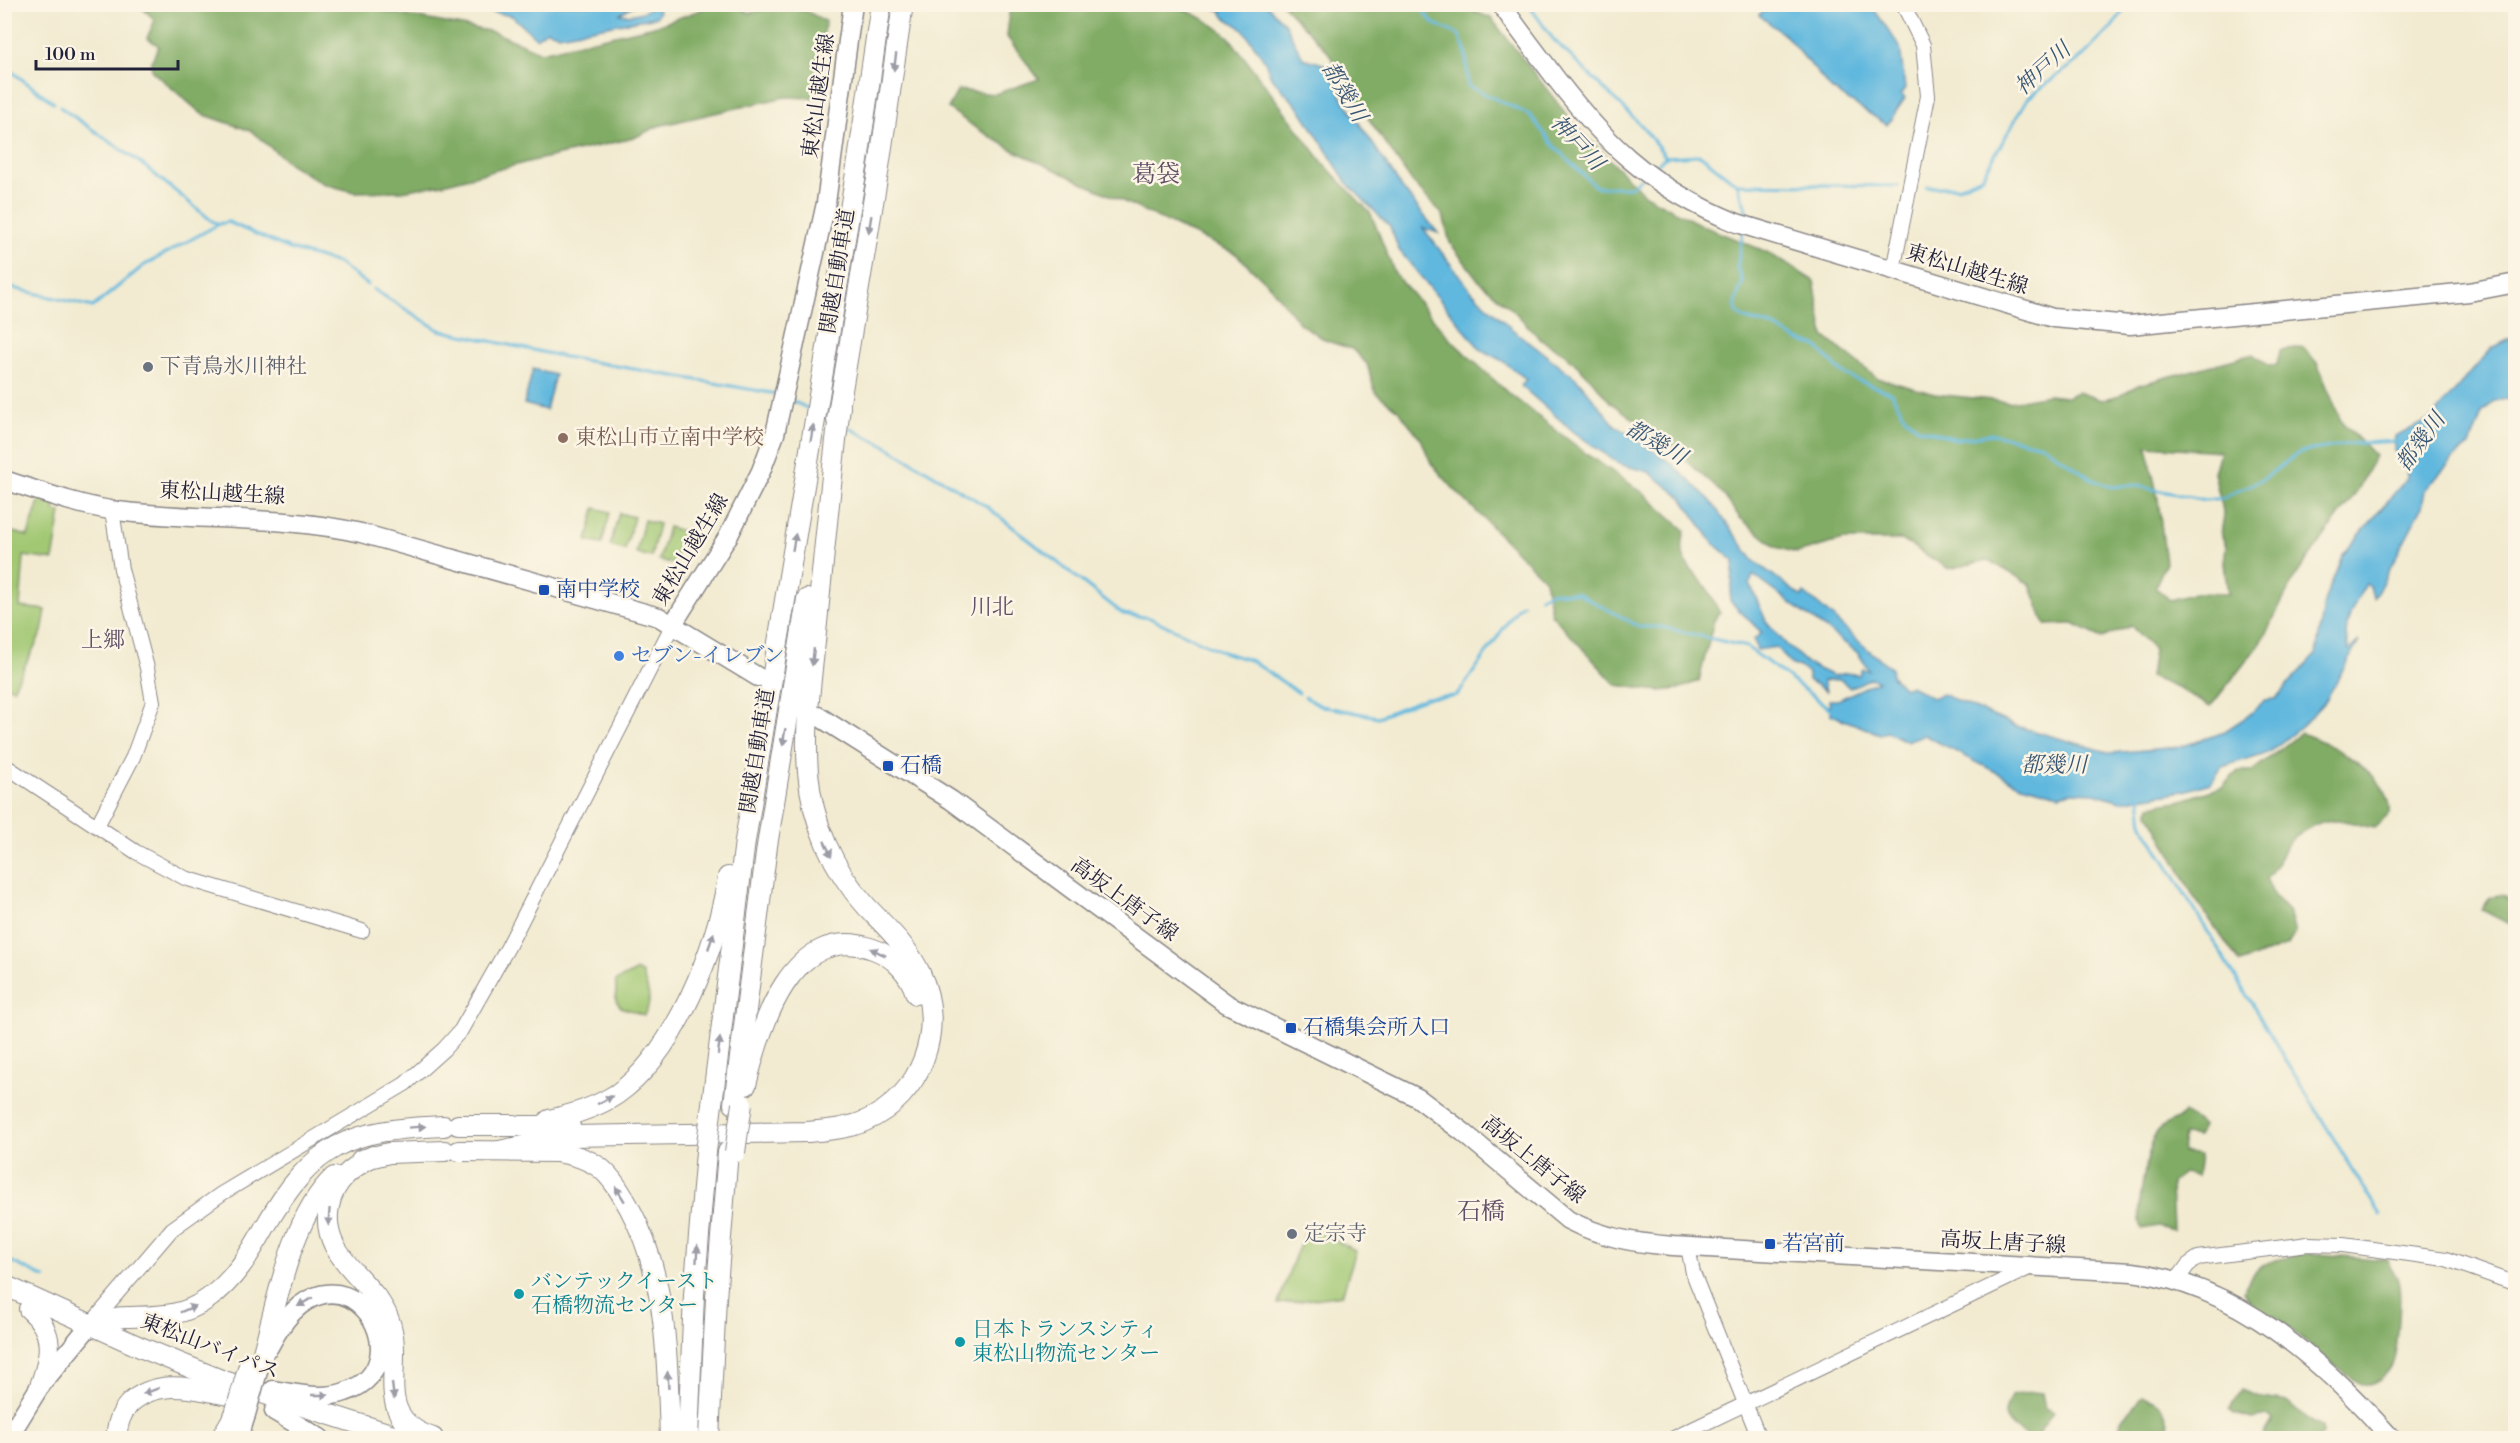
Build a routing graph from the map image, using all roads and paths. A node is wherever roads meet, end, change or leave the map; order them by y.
1 (854, 4) edge
2 (881, 4) edge
3 (903, 4) edge
4 (1501, 4) edge
5 (1903, 4) edge
6 (1893, 270) junction
7 (2516, 283) edge
8 (830, 473) junction
9 (4, 480) edge
10 (112, 510) junction
11 (788, 572) junction
12 (673, 624) junction
13 (759, 677) dead end
14 (818, 716) dead end
15 (4, 765) edge
16 (97, 826) junction
17 (362, 931) dead end
18 (738, 1104) junction
19 (501, 1126) junction
20 (390, 1130) junction
21 (499, 1151) junction
22 (373, 1156) junction
23 (1688, 1247) junction
24 (2029, 1268) junction
25 (2177, 1280) junction
26 (2516, 1284) edge
27 (4, 1285) edge
28 (4, 1297) edge
29 (28, 1309) junction
30 (86, 1330) junction
31 (255, 1363) junction
32 (40, 1386) junction
33 (225, 1387) junction
34 (1745, 1404) junction
35 (274, 1411) junction
36 (240, 1416) junction
37 (8, 1438) edge
38 (117, 1438) edge
39 (221, 1438) edge
40 (228, 1438) edge
41 (241, 1438) edge
42 (320, 1438) edge
43 (359, 1438) edge
44 (403, 1438) edge
45 (433, 1438) edge
46 (670, 1438) edge
47 (688, 1438) edge
48 (709, 1438) edge
49 (1674, 1438) edge
50 (1759, 1438) edge
51 (2391, 1438) edge

1 - 12 main road, 東松山越生線
11 -> 2 highway, 関越自動車道
3 -> 8 highway, 関越自動車道
4 - 6 main road, 東松山越生線
5 - 6 street
6 - 7 main road, 東松山越生線
8 -> 18 highway, 関越自動車道
8 -> 21 highway
9 - 10 main road, 東松山越生線
10 - 12 main road, 東松山越生線
10 - 16 street
19 -> 11 highway
47 -> 11 highway, 関越自動車道, bridge
12 - 13 main road
12 - 30 street
14 - 23 main road, 高坂上唐子線
15 - 16 street
16 - 17 street
19 -> 18 highway
18 - 48 highway, 関越自動車道
20 -> 19 highway
30 -> 20 highway
20 - 31 highway
21 - 22 highway
46 -> 21 highway
22 - 31 highway
22 -> 45 highway
23 - 24 main road, 高坂上唐子線
23 - 34 street
24 - 25 main road, 高坂上唐子線
24 - 34 street
25 - 26 street
25 - 51 main road, 高坂上唐子線
27 - 30 highway, 東松山バイパス
28 - 29 highway, 東松山バイパス
29 - 30 highway, 東松山バイパス
29 - 32 highway
30 - 32 main road
30 - 33 highway, 東松山バイパス
33 -> 31 main road
31 - 36 highway, bridge
32 - 37 main road
33 - 35 highway, 東松山バイパス
33 -> 38 highway
33 - 44 highway, 東松山バイパス
34 - 49 street
34 - 50 street
35 - 42 main road
35 - 43 highway, 東松山バイパス
36 - 39 highway
36 - 40 highway
36 - 41 main road

